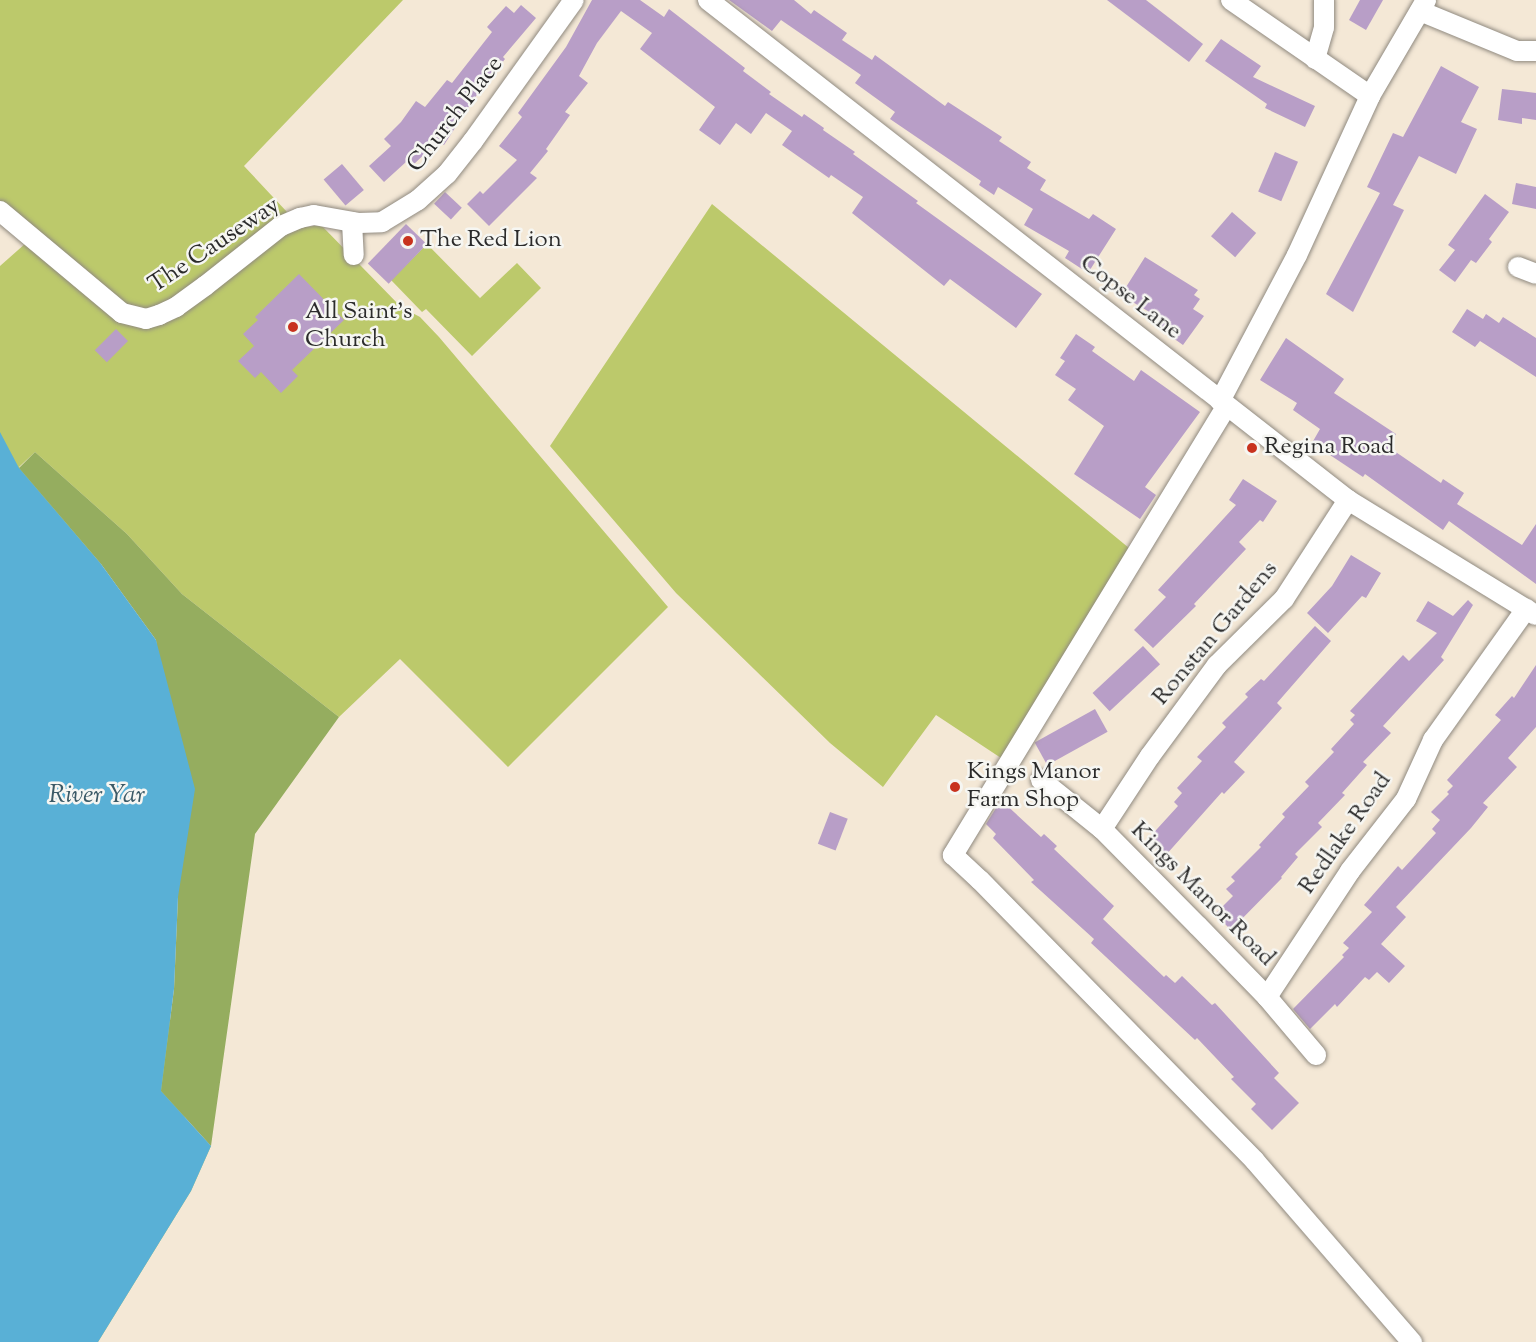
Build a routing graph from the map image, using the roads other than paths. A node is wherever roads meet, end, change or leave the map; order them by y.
1 (574, 0) edge
2 (708, 0) edge
3 (1231, 0) edge
4 (1324, 0) edge
5 (1423, 5) edge
6 (1536, 51) edge
7 (1315, 59) junction
8 (1370, 96) junction
9 (0, 211) edge
10 (352, 222) junction
11 (354, 255) dead end
12 (1223, 404) junction
13 (1348, 500) junction
14 (1531, 612) edge
15 (1041, 780) dead end
16 (1101, 829) junction
17 (1267, 997) junction
18 (1316, 1055) dead end
19 (1412, 1342) edge

1 - 10 street, Church Place
2 - 12 street, Copse Lane
3 - 7 street
4 - 7 street
5 - 6 street
5 - 8 street
7 - 8 street
8 - 12 street
9 - 10 street, The Causeway
10 - 11 street
12 - 13 street, Copse Lane
12 - 19 street
13 - 14 street, Copse Lane
13 - 16 street, Ronstan Gardens
14 - 17 street, Redlake Road
15 - 16 street, Kings Manor Road
16 - 17 street, Kings Manor Road
17 - 18 street, Kings Manor Road

